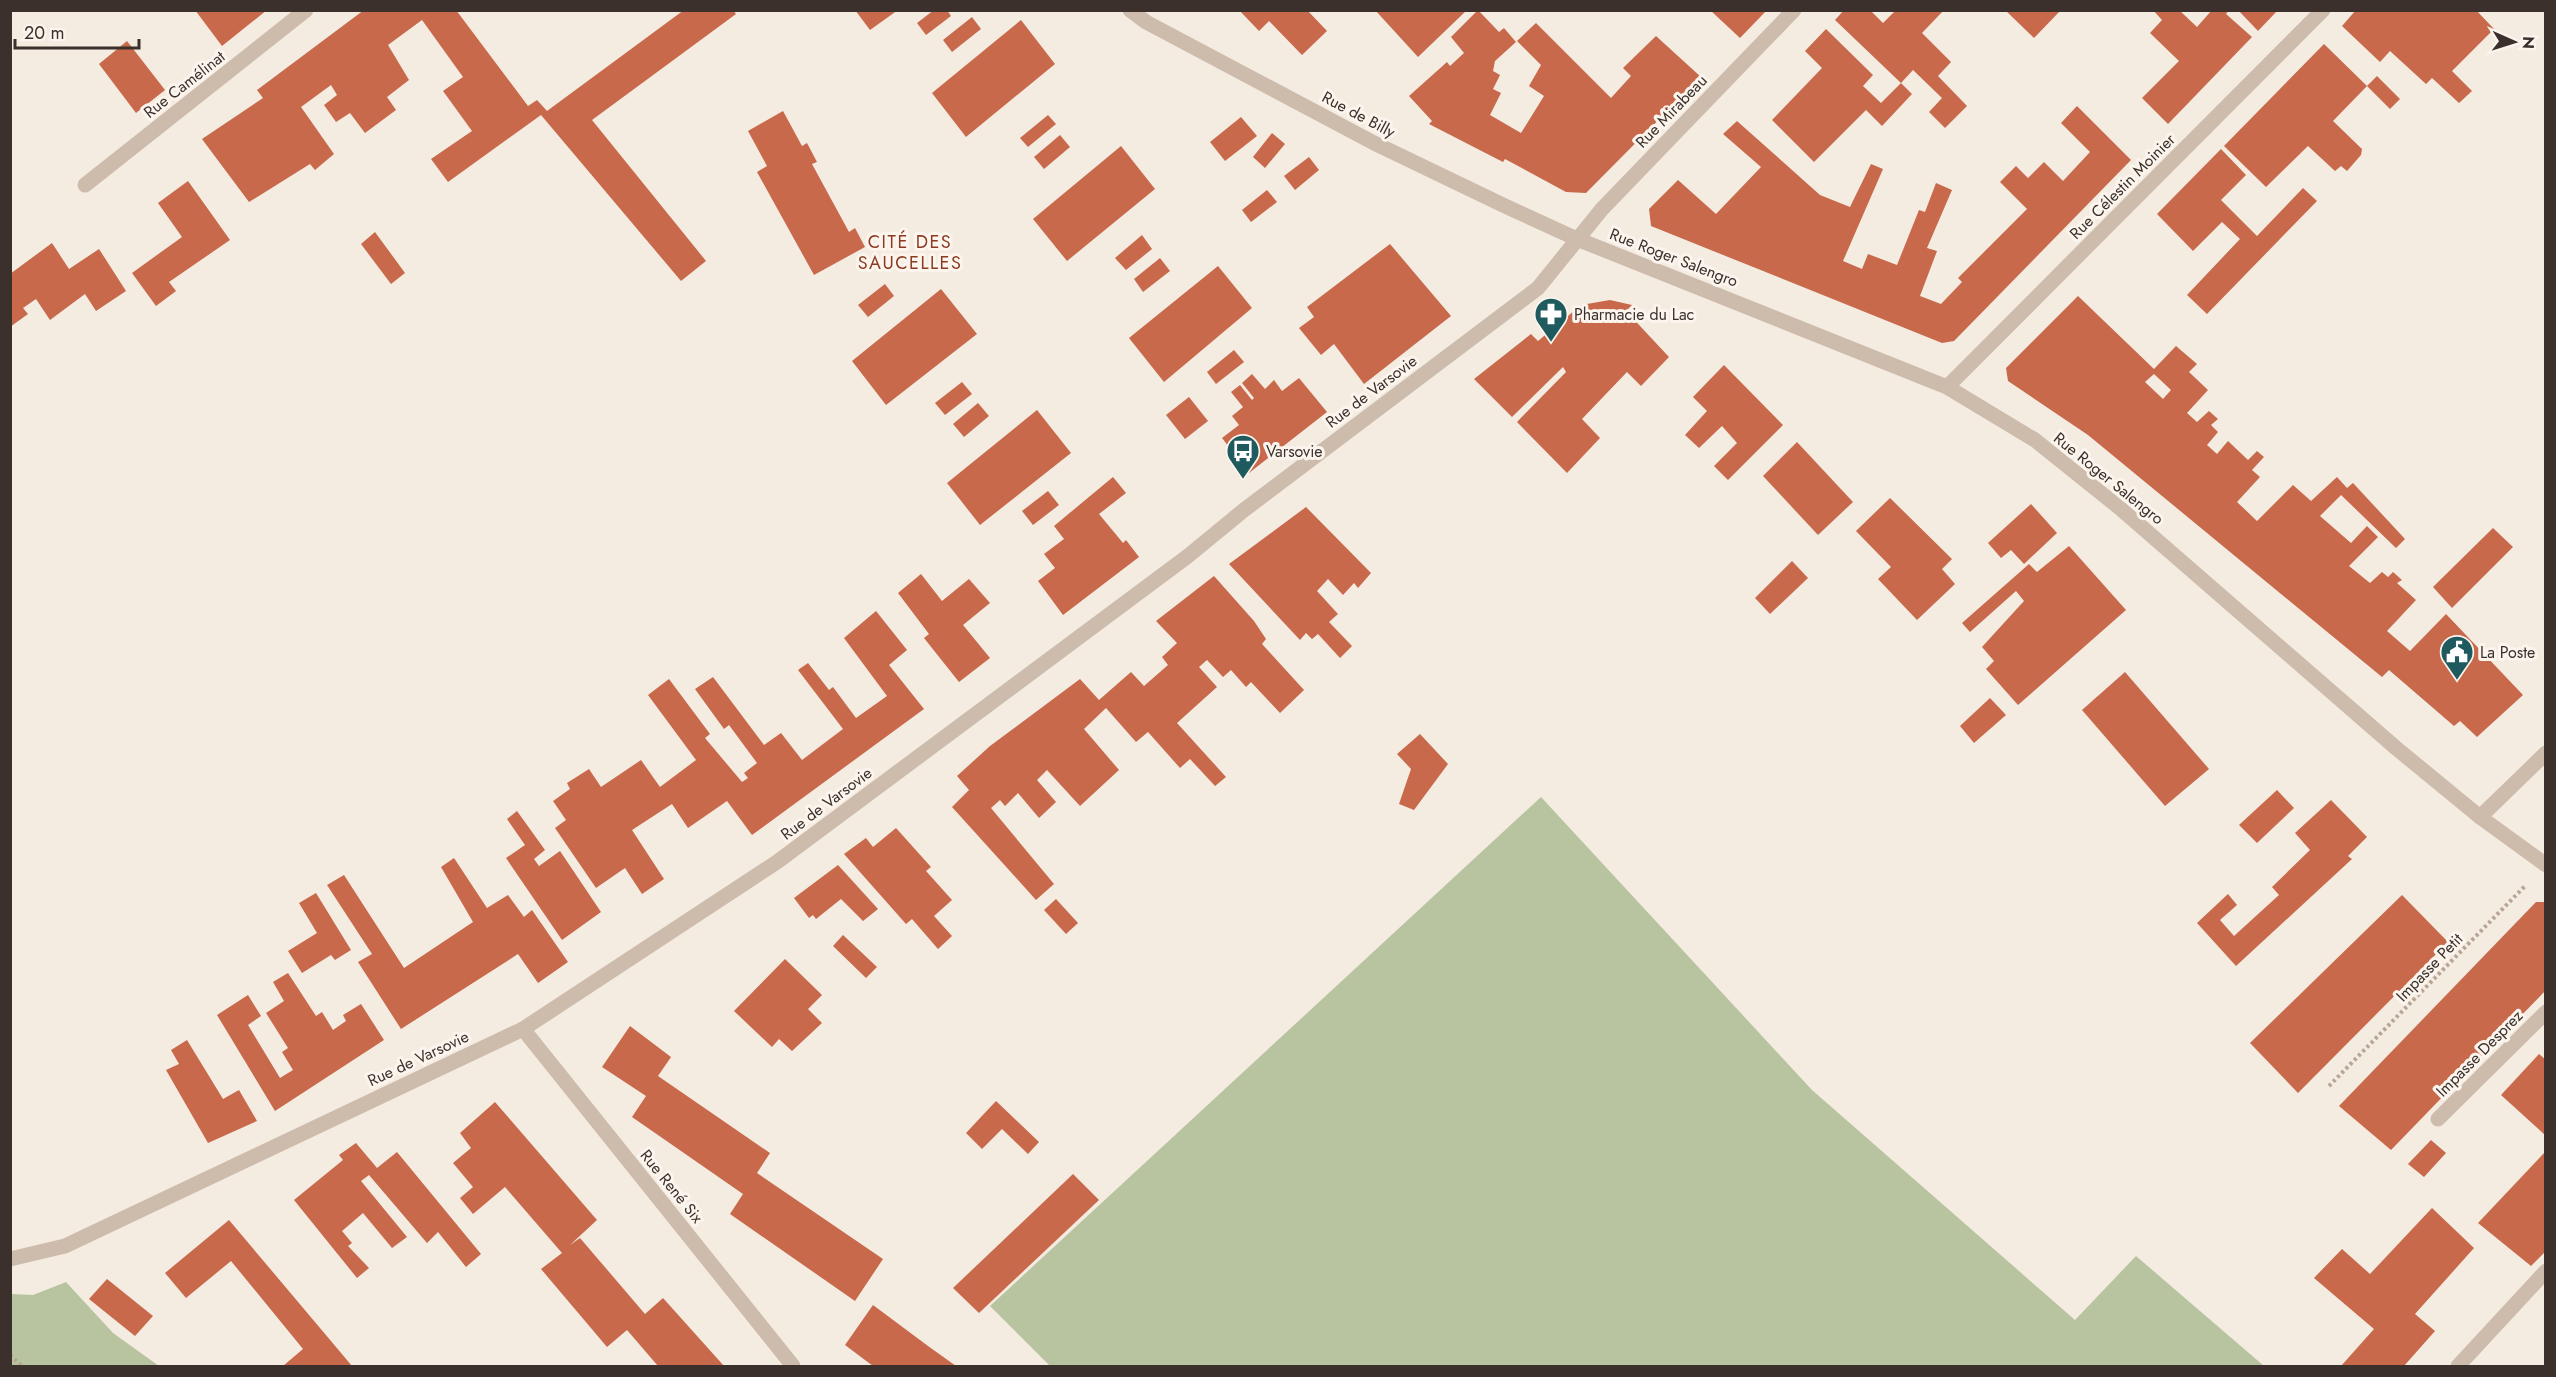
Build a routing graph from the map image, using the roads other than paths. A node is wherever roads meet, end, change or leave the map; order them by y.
1 (306, 10) edge
2 (1130, 10) edge
3 (1794, 10) edge
4 (2323, 10) edge
5 (85, 185) dead end
6 (1577, 239) junction
7 (1947, 387) junction
8 (2546, 753) edge
9 (2480, 817) junction
10 (2546, 865) edge
11 (2546, 1012) edge
12 (523, 1029) junction
13 (2438, 1119) dead end
14 (10, 1258) edge
15 (2546, 1271) edge
16 (793, 1366) edge
17 (2458, 1366) edge

1 - 5 street, Rue Camélinat
2 - 6 street, Rue de Billy
3 - 6 street, Rue Mirabeau
4 - 7 street, Rue Célestin Moinier
6 - 7 street, Rue Roger Salengro
6 - 12 street, Rue de Varsovie
7 - 9 street, Rue Roger Salengro
8 - 9 street
9 - 10 street, Rue Roger Salengro
11 - 13 street, Impasse Desprez
12 - 14 street, Rue de Varsovie
12 - 16 street, Rue René Six
15 - 17 street

